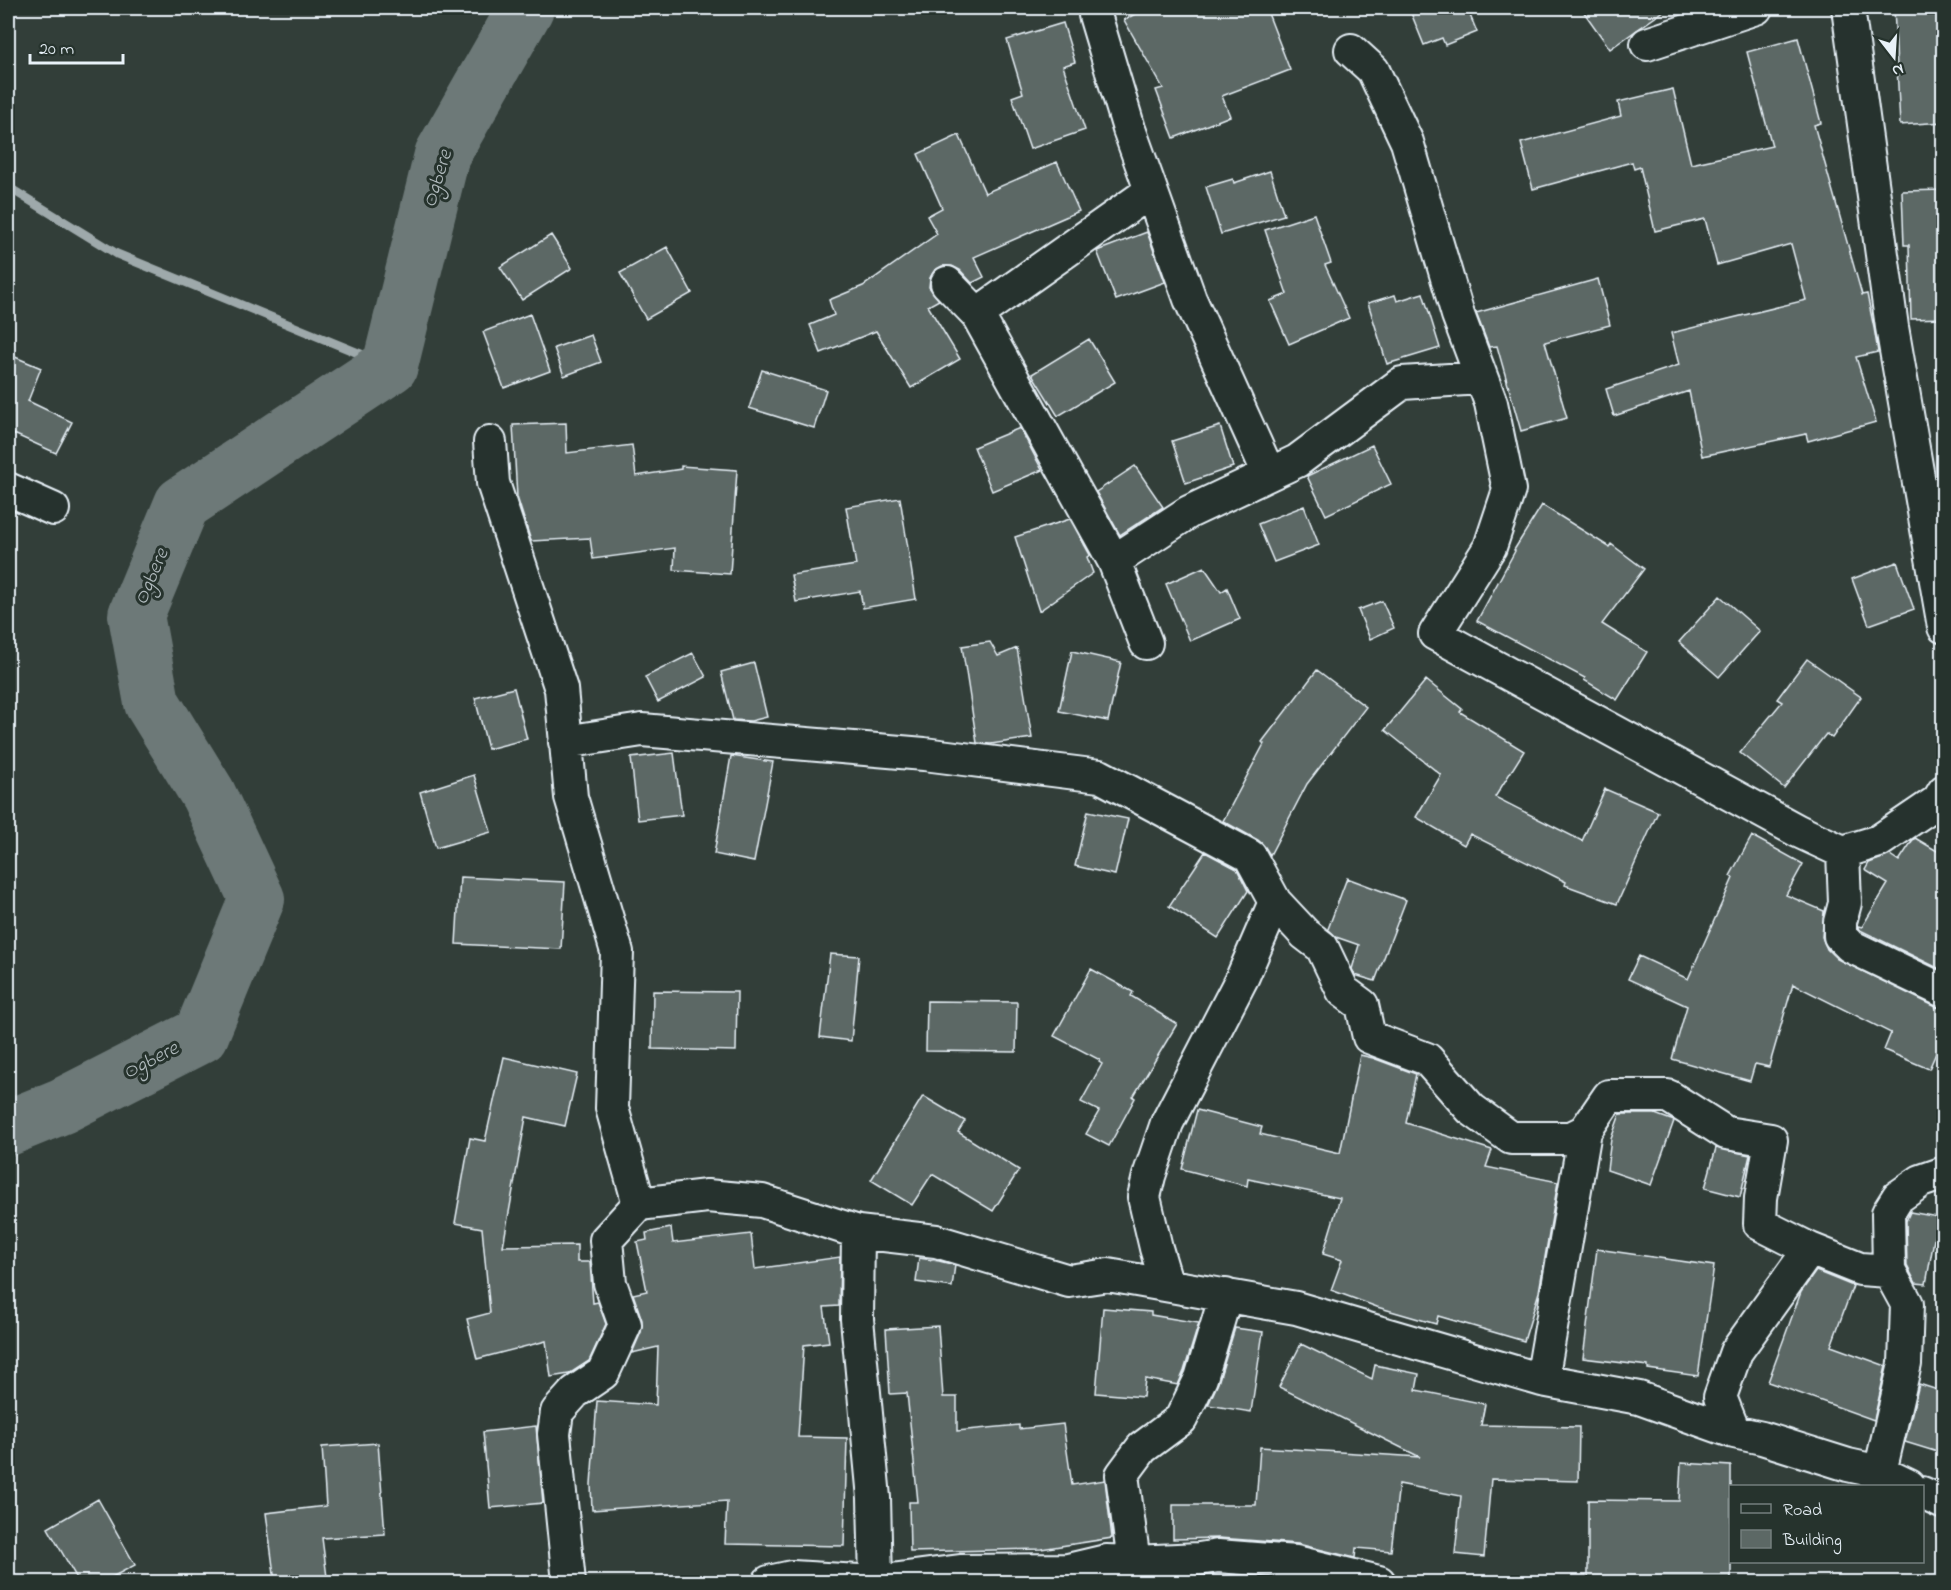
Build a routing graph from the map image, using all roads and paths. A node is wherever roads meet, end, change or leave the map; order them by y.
1 (1756, 8) edge
2 (1848, 8) edge
3 (1095, 15) dead end
4 (1647, 44) dead end
5 (1351, 50) dead end
6 (1151, 191) junction
7 (947, 283) dead end
8 (977, 314) junction
9 (1481, 378) junction
10 (490, 442) dead end
11 (1269, 474) junction
12 (8, 489) edge
13 (53, 509) dead end
14 (1114, 561) junction
15 (1944, 627) edge
16 (1146, 643) dead end
17 (566, 742) junction
18 (1944, 791) edge
19 (1843, 852) junction
20 (1275, 902) junction
21 (1944, 991) edge
22 (1585, 1131) junction
23 (1944, 1173) edge
24 (639, 1204) junction
25 (858, 1232) junction
26 (1810, 1249) junction
27 (1889, 1271) junction
28 (1167, 1285) junction
29 (1226, 1295) junction
30 (1542, 1380) junction
31 (1734, 1432) junction
32 (1880, 1472) junction
33 (1907, 1485) edge
34 (1924, 1493) edge
35 (1944, 1503) edge
36 (1134, 1562) junction
37 (1301, 1572) edge
38 (1070, 1576) edge
39 (569, 1582) edge
40 (769, 1582) edge
41 (876, 1582) edge
42 (1379, 1582) edge

1 - 4 street
2 - 15 street
3 - 6 street
5 - 9 street
6 - 8 street
6 - 11 street
7 - 8 street
8 - 14 street
9 - 11 street
9 - 19 street
10 - 17 street
11 - 14 street
12 - 13 street
14 - 16 street
17 - 20 street
17 - 24 street
18 - 19 street
19 - 21 street
20 - 22 street
20 - 28 street
22 - 26 street
22 - 30 street
23 - 27 street
24 - 25 street
24 - 39 street
25 - 28 street
25 - 41 street
26 - 27 street
26 - 31 street
27 - 32 street
28 - 29 street
29 - 30 street
29 - 36 street
30 - 31 street
31 - 32 street
32 - 33 street
34 - 35 street
36 - 37 street
36 - 38 street
37 - 42 street
38 - 41 street
40 - 41 street

